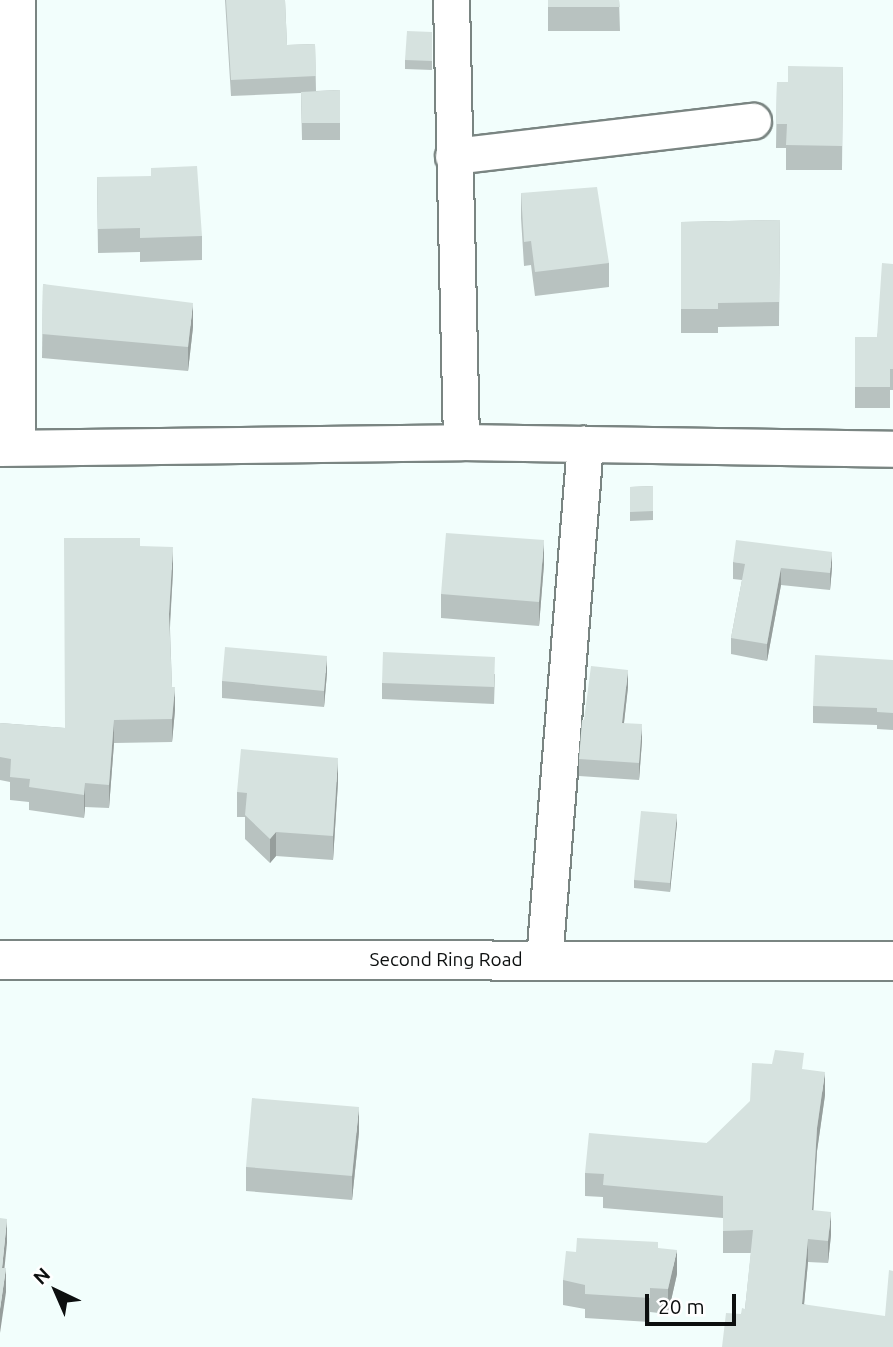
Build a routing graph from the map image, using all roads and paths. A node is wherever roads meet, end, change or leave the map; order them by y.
1 (17, 0) edge
2 (451, 0) edge
3 (753, 121) dead end
4 (453, 156) junction
5 (461, 442) junction
6 (585, 444) junction
7 (9, 448) edge
8 (893, 449) edge
9 (0, 960) edge
10 (544, 960) junction
11 (893, 961) edge

1 - 7 street
2 - 4 street
3 - 4 street
4 - 5 street
5 - 6 street
5 - 7 street
6 - 8 street
6 - 10 street
9 - 10 street, Second Ring Road
10 - 11 street, Second Ring Road

